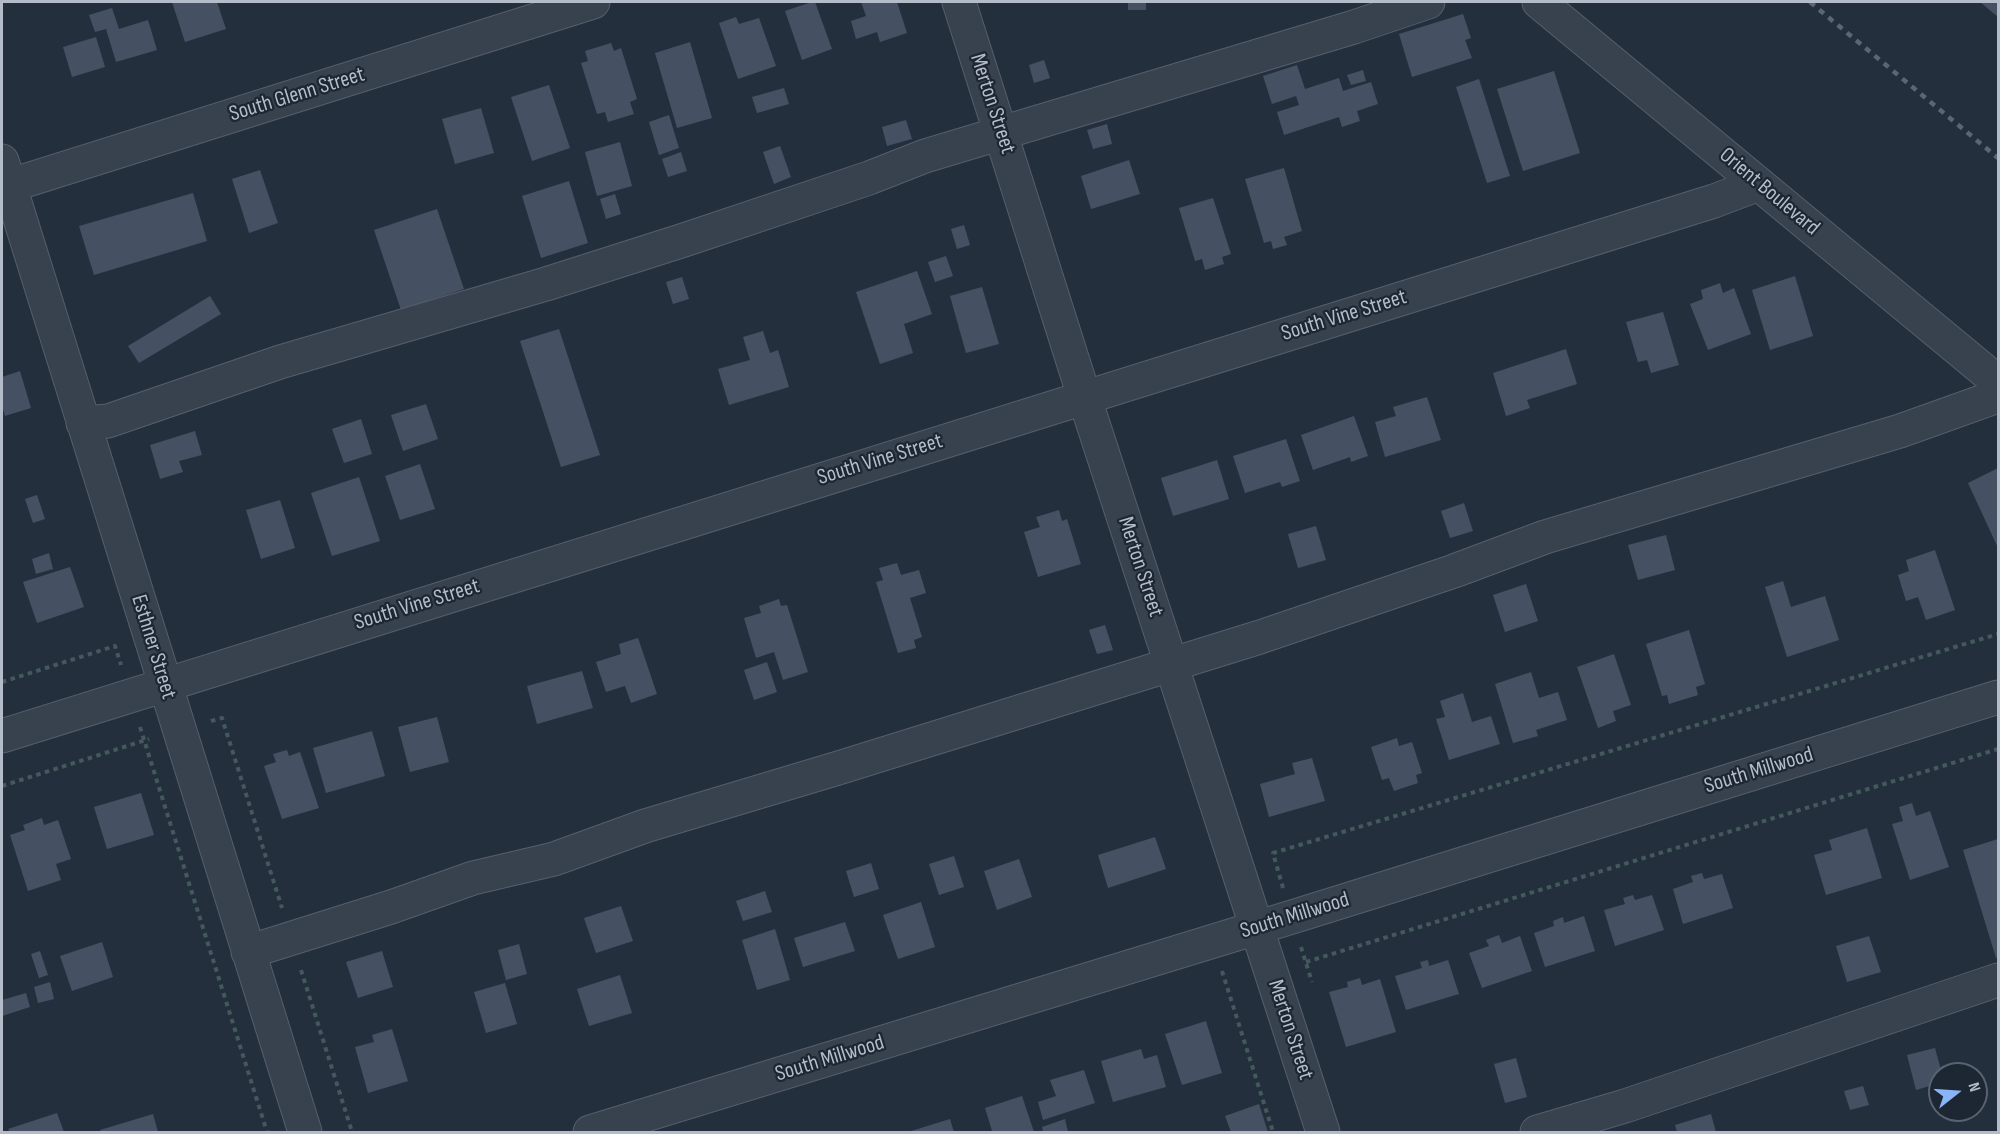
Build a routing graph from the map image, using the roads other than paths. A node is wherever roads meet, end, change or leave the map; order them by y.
1 (592, 2) edge
2 (959, 2) edge
3 (1428, 2) edge
4 (1539, 2) edge
5 (1001, 134) junction
6 (4, 178) edge
7 (1759, 184) junction
8 (1998, 382) edge
9 (1084, 396) junction
10 (1998, 396) edge
11 (83, 423) junction
12 (1171, 664) junction
13 (164, 684) junction
14 (1998, 697) edge
15 (2, 736) edge
16 (1257, 928) junction
17 (248, 952) junction
18 (1998, 980) edge
19 (305, 1132) edge
20 (590, 1132) edge
21 (1323, 1132) edge
22 (1537, 1132) edge

1 - 6 street, South Glenn Street
2 - 5 street, Merton Street
3 - 5 street
4 - 7 street, Orient Boulevard
5 - 9 street, Merton Street
5 - 11 street
6 - 11 street, Esthner Street
7 - 8 street, Orient Boulevard
7 - 9 street, South Vine Street
9 - 12 street, Merton Street
9 - 13 street, South Vine Street
10 - 12 street
11 - 13 street, Esthner Street
12 - 16 street, Merton Street
12 - 17 street
13 - 15 street, South Vine Street
13 - 17 street, Esthner Street
14 - 16 street, South Millwood
16 - 20 street, South Millwood
16 - 21 street, Merton Street
17 - 19 street, Esthner Street
18 - 22 street

